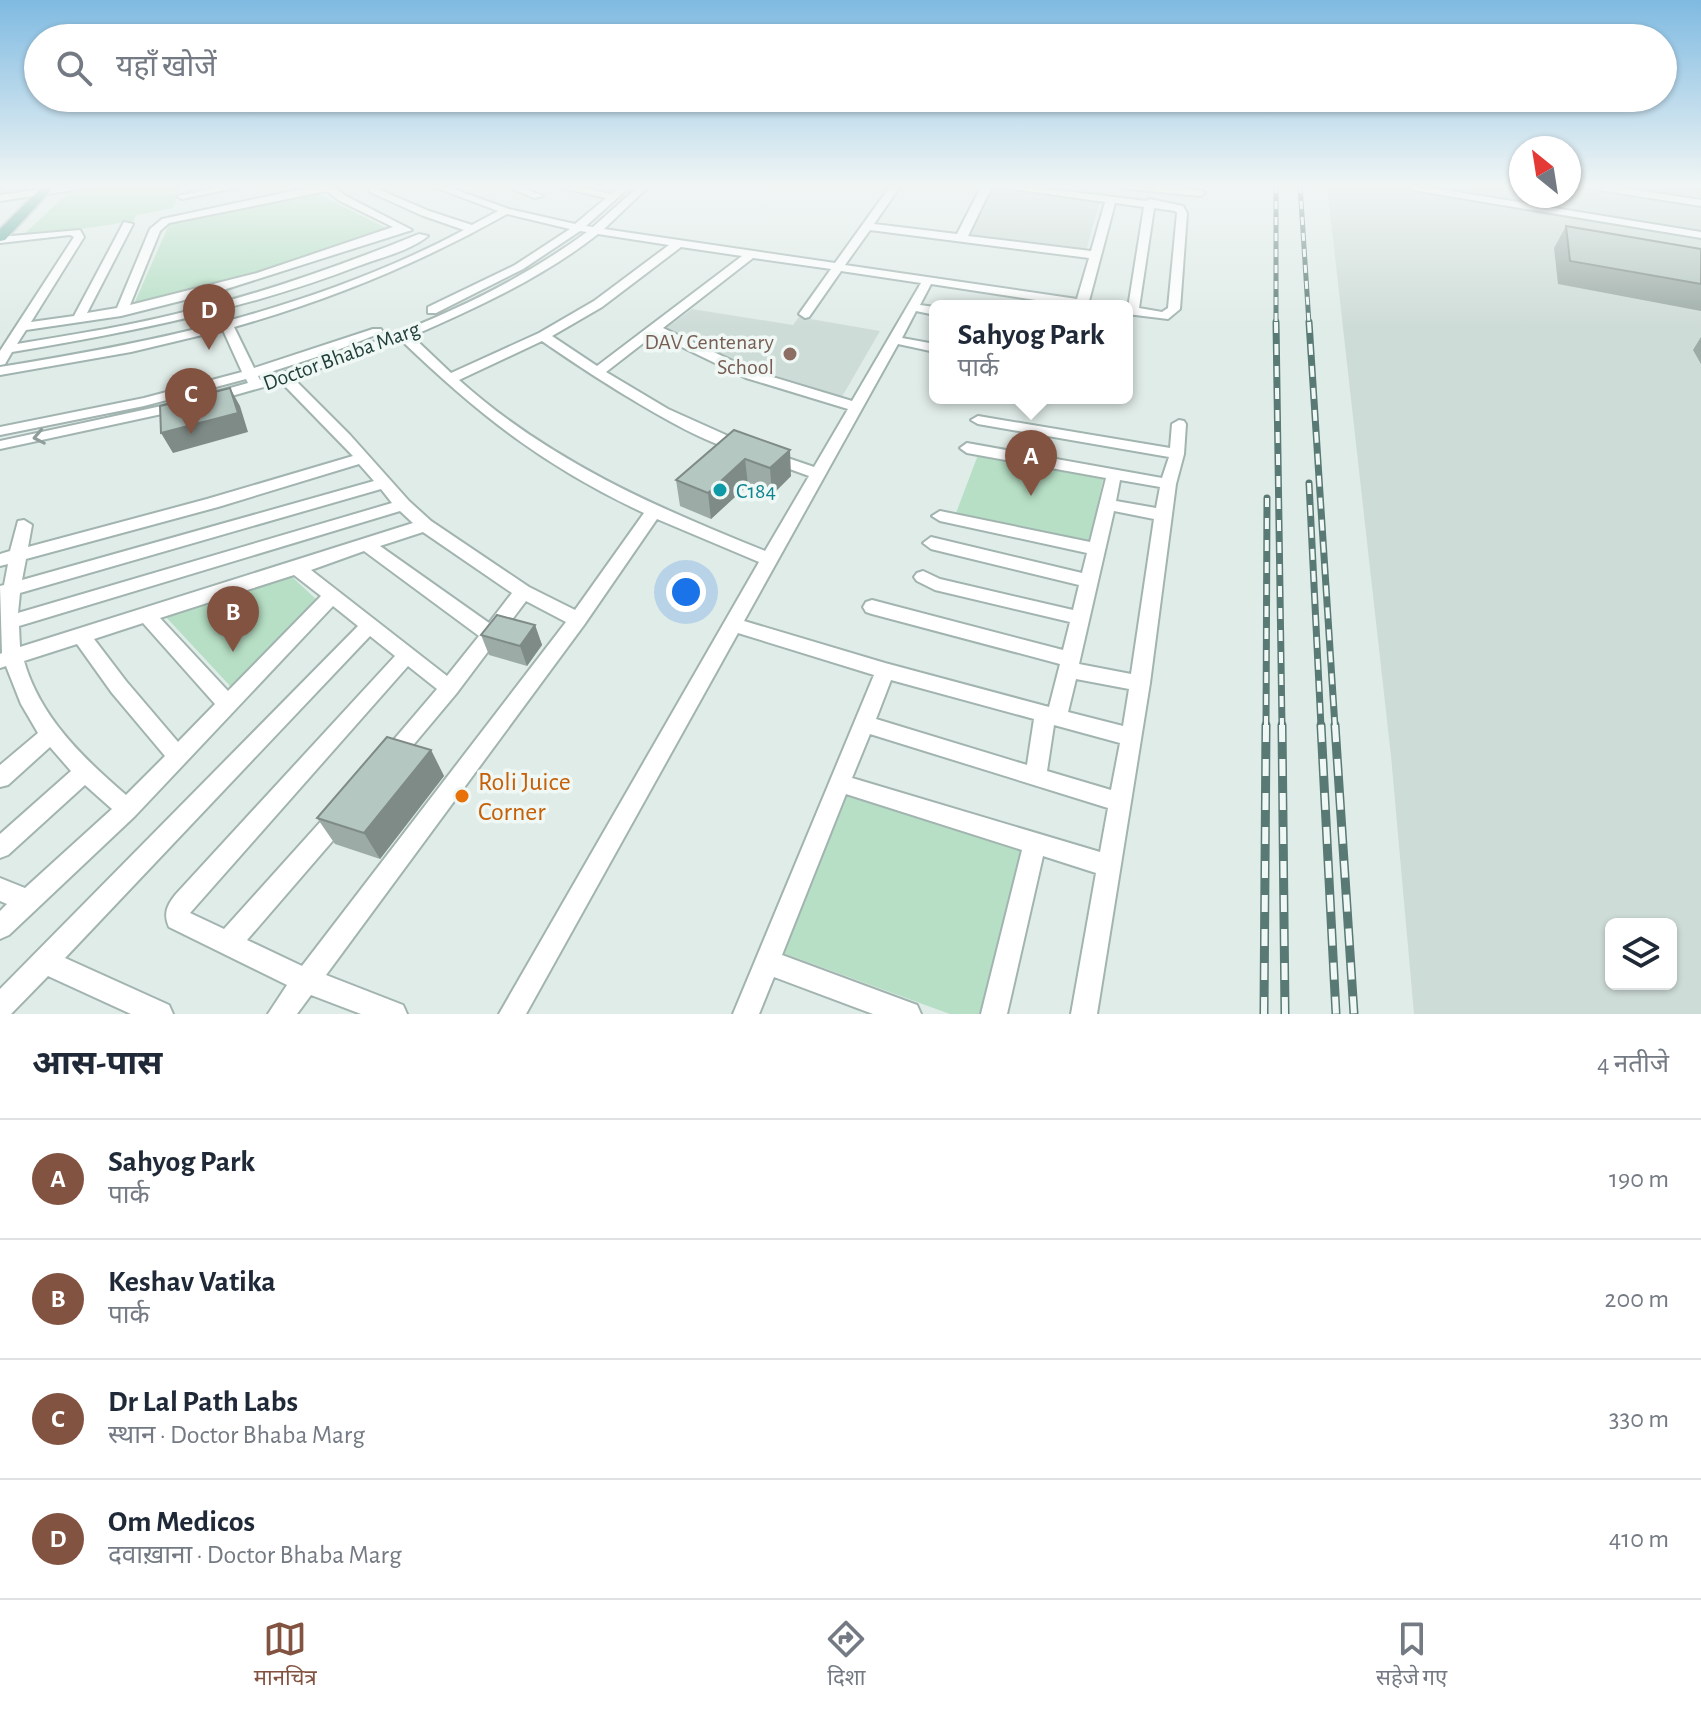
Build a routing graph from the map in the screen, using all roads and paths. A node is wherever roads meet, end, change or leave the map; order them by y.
1 (66, 232) edge
2 (71, 232) edge
3 (124, 232) edge
4 (154, 232) edge
5 (390, 232) edge
6 (413, 232) edge
7 (470, 232) edge
8 (571, 232) edge
9 (594, 232) edge
10 (612, 232) edge
11 (863, 232) edge
12 (917, 232) edge
13 (964, 232) edge
14 (1101, 232) edge
15 (1144, 232) edge
16 (1180, 232) edge
17 (423, 236) junction
18 (0, 238) edge
19 (961, 238) junction
20 (679, 243) junction
21 (447, 244) junction
22 (751, 254) junction
23 (1095, 255) junction
24 (839, 267) junction
25 (928, 280) junction
26 (212, 292) junction
27 (1062, 300) edge
28 (1083, 300) edge
29 (1132, 300) edge
30 (912, 307) junction
31 (219, 308) junction
32 (929, 310) edge
33 (1133, 311) edge
34 (121, 312) junction
35 (805, 314) dead end
36 (78, 319) junction
37 (227, 325) junction
38 (24, 327) junction
39 (655, 329) junction
40 (402, 334) junction
41 (543, 336) junction
42 (895, 340) junction
43 (929, 347) edge
44 (9, 349) junction
45 (0, 361) edge
46 (0, 371) edge
47 (597, 373) junction
48 (285, 378) junction
49 (450, 379) junction
50 (253, 380) junction
51 (856, 407) junction
52 (978, 420) dead end
53 (1179, 424) dead end
54 (0, 431) edge
55 (0, 445) edge
56 (967, 448) dead end
57 (1177, 454) junction
58 (363, 458) junction
59 (818, 474) junction
60 (1114, 475) junction
61 (385, 483) junction
62 (1168, 484) junction
63 (1107, 504) junction
64 (403, 505) junction
65 (653, 512) junction
66 (1163, 515) junction
67 (940, 516) dead end
68 (24, 525) dead end
69 (425, 525) junction
70 (931, 543) dead end
71 (367, 545) junction
72 (1096, 549) junction
73 (9, 558) edge
74 (770, 560) junction
75 (297, 568) junction
76 (923, 577) dead end
77 (1090, 581) junction
78 (6, 590) edge
79 (523, 592) junction
80 (332, 596) junction
81 (872, 607) dead end
82 (147, 615) junction
83 (1080, 618) junction
84 (578, 620) junction
85 (4, 623) edge
86 (733, 625) junction
87 (369, 626) junction
88 (490, 634) junction
89 (82, 636) junction
90 (406, 656) junction
91 (5, 659) edge
92 (1069, 664) junction
93 (885, 671) junction
94 (1140, 683) junction
95 (449, 688) junction
96 (226, 703) junction
97 (1051, 715) junction
98 (864, 724) junction
99 (50, 735) junction
100 (1130, 737) junction
101 (177, 755) junction
102 (84, 773) junction
103 (377, 773) edge
104 (1036, 777) junction
105 (0, 778) edge
106 (839, 783) junction
107 (357, 797) edge
108 (1119, 802) junction
109 (127, 809) junction
110 (1035, 843) junction
111 (0, 848) edge
112 (1109, 866) junction
113 (0, 889) edge
114 (27, 901) junction
115 (0, 927) edge
116 (228, 943) junction
117 (44, 961) junction
118 (767, 962) junction
119 (305, 980) junction
120 (0, 1007) edge
121 (385, 1012) edge
122 (160, 1014) edge
123 (281, 1014) edge
124 (512, 1014) edge
125 (746, 1014) edge
126 (908, 1014) edge
127 (994, 1014) edge
128 (1084, 1014) edge

1 - 18 street
2 - 38 street
3 - 36 street
4 - 34 street
5 - 26 street
6 - 17 street
7 - 21 street
8 - 50 street, Doctor Bhaba Marg
9 - 40 street, Doctor Bhaba Marg
10 - 20 street
11 - 24 street
12 - 19 street
13 - 19 street
14 - 23 street
15 - 29 street
16 - 33 street
17 - 21 street
17 - 31 street
19 - 23 street
20 - 22 street
20 - 41 street
21 - 37 street
22 - 24 street
22 - 39 street
23 - 28 street
24 - 25 street
24 - 35 street
25 - 27 street
25 - 30 street
26 - 31 street
26 - 34 street
30 - 32 street
30 - 42 street
31 - 37 street
31 - 44 street
34 - 36 street
36 - 38 street
37 - 46 street
37 - 50 street
38 - 44 street
39 - 47 street
39 - 51 street
40 - 48 street, Doctor Bhaba Marg
40 - 49 street
41 - 47 street
41 - 49 street
42 - 43 street
42 - 51 street
44 - 45 street
47 - 59 street
48 - 50 street, Doctor Bhaba Marg
48 - 58 street
49 - 65 street
50 - 54 street, Doctor Bhaba Marg
50 -> 55 street, Doctor Bhaba Marg
51 - 59 street
52 - 57 street
53 - 57 street
56 - 60 street
57 - 62 street
58 - 61 street
58 - 73 street
59 - 74 street
60 - 62 street
60 - 63 street
61 - 64 street
61 - 78 street
62 - 66 street
63 - 66 street
63 - 72 street
64 - 69 street
64 - 85 street
65 - 74 street
65 - 84 street
66 - 94 street
67 - 72 street
68 - 73 street
69 - 71 street
69 - 79 street
70 - 77 street
71 - 75 street
71 - 88 street
72 - 77 street
73 - 78 street
74 - 86 street
75 - 80 street
75 - 82 street
76 - 83 street
77 - 83 street
78 - 85 street
79 - 84 street
79 - 88 street
80 - 87 street
80 - 96 street
81 - 92 street
82 - 89 street
82 - 96 street
83 - 92 street
84 - 119 street
85 - 91 street
86 - 93 street
86 - 124 street
87 - 90 street
87 - 117 street
88 - 95 street
89 - 91 street
89 - 101 street
90 - 95 street
90 - 116 street
91 - 99 street
92 - 94 street
92 - 97 street
93 - 97 street
93 - 98 street
94 - 100 street
95 - 103 street
96 - 101 street
97 - 100 street
97 - 104 street
98 - 104 street
98 - 106 street
99 - 102 street
99 - 105 street
100 - 108 street
101 - 109 street
102 - 109 street
102 - 111 street
104 - 108 street
106 - 110 street
106 - 118 street
107 - 116 street
108 - 112 street
109 - 114 street
110 - 112 street
110 - 127 street
112 - 128 street
113 - 114 street
114 - 115 street
116 - 119 street
117 - 120 street
117 - 122 street
118 - 125 street
118 - 126 street
119 - 121 street
119 - 123 street

